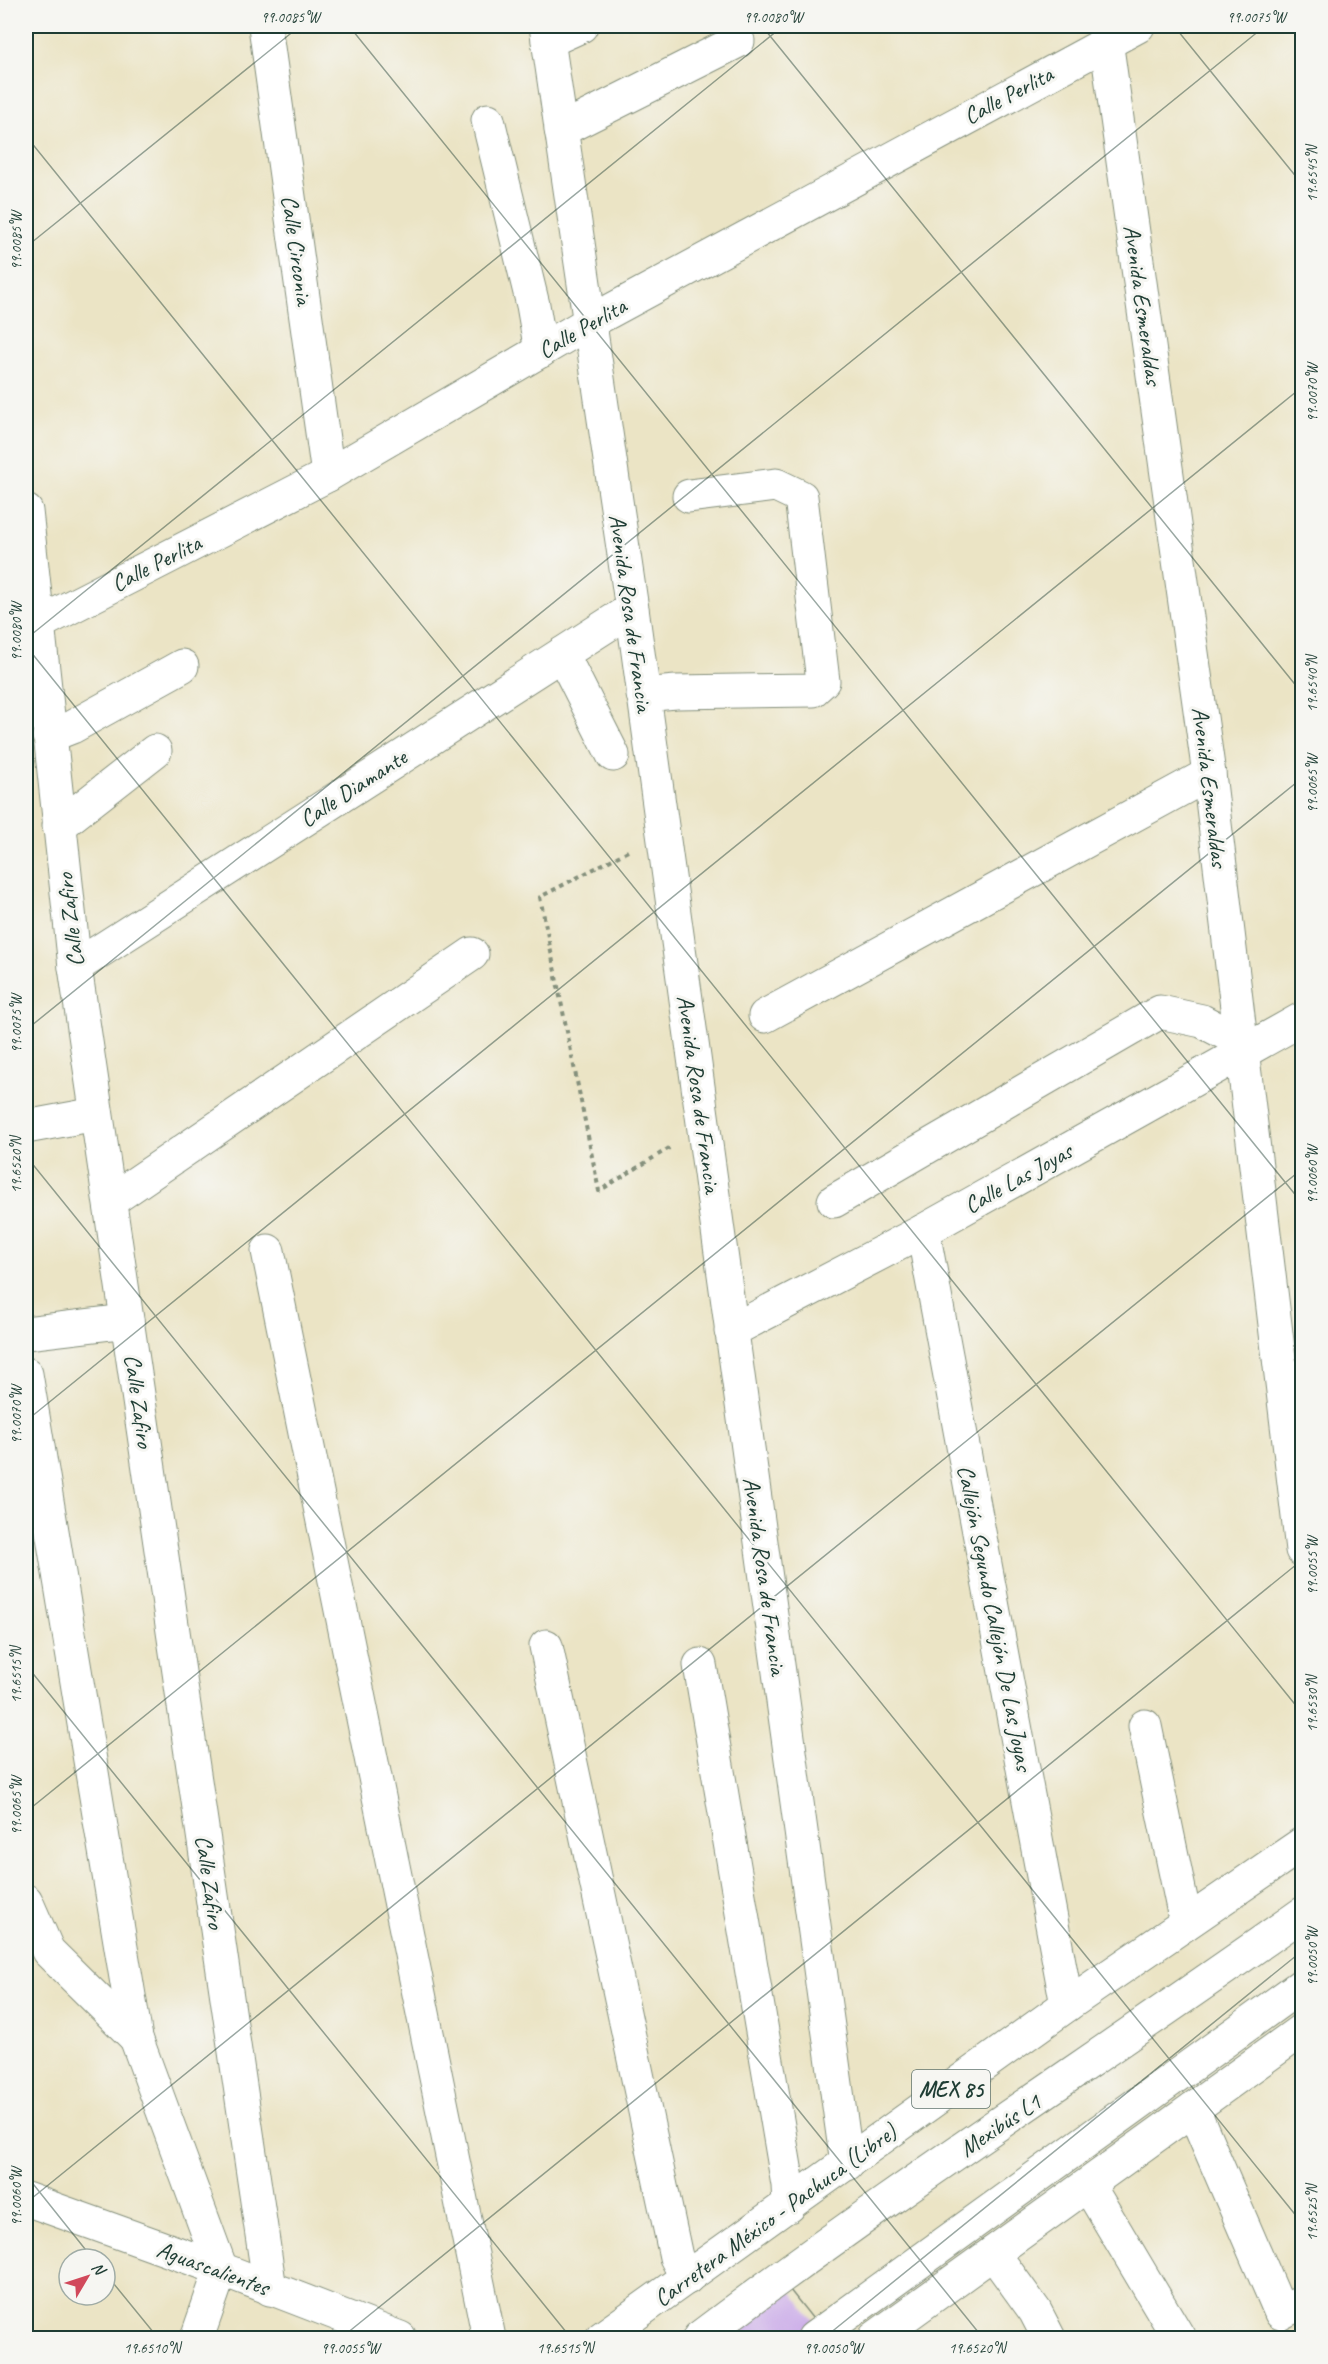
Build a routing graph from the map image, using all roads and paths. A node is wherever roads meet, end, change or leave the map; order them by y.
1 (265, 26) edge
2 (581, 26) edge
3 (1138, 26) edge
4 (547, 33) edge
5 (1105, 34) edge
6 (738, 41) dead end
7 (488, 120) dead end
8 (561, 130) junction
9 (588, 323) junction
10 (541, 351) junction
11 (328, 475) junction
12 (689, 496) dead end
13 (26, 511) edge
14 (632, 609) junction
15 (31, 627) edge
16 (561, 654) junction
17 (182, 666) dead end
18 (643, 695) junction
19 (49, 736) junction
20 (155, 751) dead end
21 (613, 755) dead end
22 (1209, 774) junction
23 (59, 826) junction
24 (663, 837) junction
25 (472, 954) dead end
26 (75, 967) junction
27 (765, 1016) dead end
28 (1302, 1019) edge
29 (1241, 1047) junction
30 (96, 1114) junction
31 (26, 1127) edge
32 (703, 1130) junction
33 (834, 1201) dead end
34 (110, 1202) junction
35 (923, 1231) junction
36 (268, 1251) dead end
37 (127, 1321) junction
38 (731, 1331) junction
39 (26, 1333) edge
40 (26, 1374) edge
41 (1302, 1550) edge
42 (546, 1646) dead end
43 (700, 1665) dead end
44 (1145, 1726) dead end
45 (1302, 1844) edge
46 (26, 1901) edge
47 (1302, 1914) edge
48 (1186, 1923) junction
49 (1302, 1984) edge
50 (1067, 2005) junction
51 (1302, 2030) edge
52 (136, 2038) junction
53 (1193, 2109) junction
54 (847, 2164) junction
55 (1088, 2185) junction
56 (26, 2199) edge
57 (789, 2206) junction
58 (993, 2253) junction
59 (221, 2269) junction
60 (687, 2278) junction
61 (270, 2289) junction
62 (1302, 2302) edge
63 (197, 2338) edge
64 (400, 2338) edge
65 (489, 2338) edge
66 (602, 2338) edge
67 (699, 2338) edge
68 (814, 2338) edge
69 (875, 2338) edge
70 (1050, 2338) edge
71 (1179, 2338) edge

1 - 11 street, Calle Circonia
2 - 4 street
3 - 5 street, Calle Perlita
4 - 8 street, Avenida Rosa de Francia
5 - 9 street, Calle Perlita
5 - 22 street, Avenida Esmeraldas
6 - 8 street
7 - 10 street
8 - 9 street, Avenida Rosa de Francia
9 - 10 street, Calle Perlita
9 - 14 street, Avenida Rosa de Francia
10 - 11 street, Calle Perlita
11 - 15 street, Calle Perlita
12 - 18 street
13 - 15 street, Calle Zafiro
14 - 16 street, Calle Diamante
14 - 18 street, Avenida Rosa de Francia
15 - 19 street, Calle Zafiro
16 - 21 street
16 - 26 street, Calle Diamante
17 - 19 street
18 - 24 street, Avenida Rosa de Francia
19 - 23 street, Calle Zafiro
20 - 23 street
22 - 27 street
22 - 29 street, Avenida Esmeraldas
23 - 26 street, Calle Zafiro
24 - 32 street, Avenida Rosa de Francia
24 - 32 path
25 - 34 street
26 - 30 street, Calle Zafiro
28 - 29 street, Calle Las Joyas
29 - 33 street
29 - 35 street, Calle Las Joyas
29 - 41 street, Avenida Esmeraldas
30 - 31 street
30 - 34 street, Calle Zafiro
32 - 38 street, Avenida Rosa de Francia
34 - 37 street, Calle Zafiro
35 - 38 street, Calle Las Joyas
35 - 50 street, Callejón Segundo Callejón De Las Joyas
36 - 65 street
37 - 39 street
37 - 61 street, Calle Zafiro
38 - 54 street, Avenida Rosa de Francia
40 - 52 street
42 - 60 street
43 - 57 street
44 - 48 street
45 - 48 street, Carretera México - Pachuca (Libre) / MEX 85
46 - 52 street
47 - 67 street, Mexibús L1
48 - 50 street, Carretera México - Pachuca (Libre) / MEX 85
49 - 68 street
50 - 54 street, Carretera México - Pachuca (Libre) / MEX 85
51 - 53 street
52 - 59 street
53 - 55 street
53 - 62 street
54 - 57 street, Carretera México - Pachuca (Libre) / MEX 85
55 - 58 street
55 - 71 street
56 - 59 street, Aguascalientes
57 - 60 street, Carretera México - Pachuca (Libre) / MEX 85
58 - 69 street
58 - 70 street
59 - 61 street, Aguascalientes
59 - 63 street
60 - 66 street, Carretera México - Pachuca (Libre) / MEX 85
61 - 64 street, Aguascalientes

